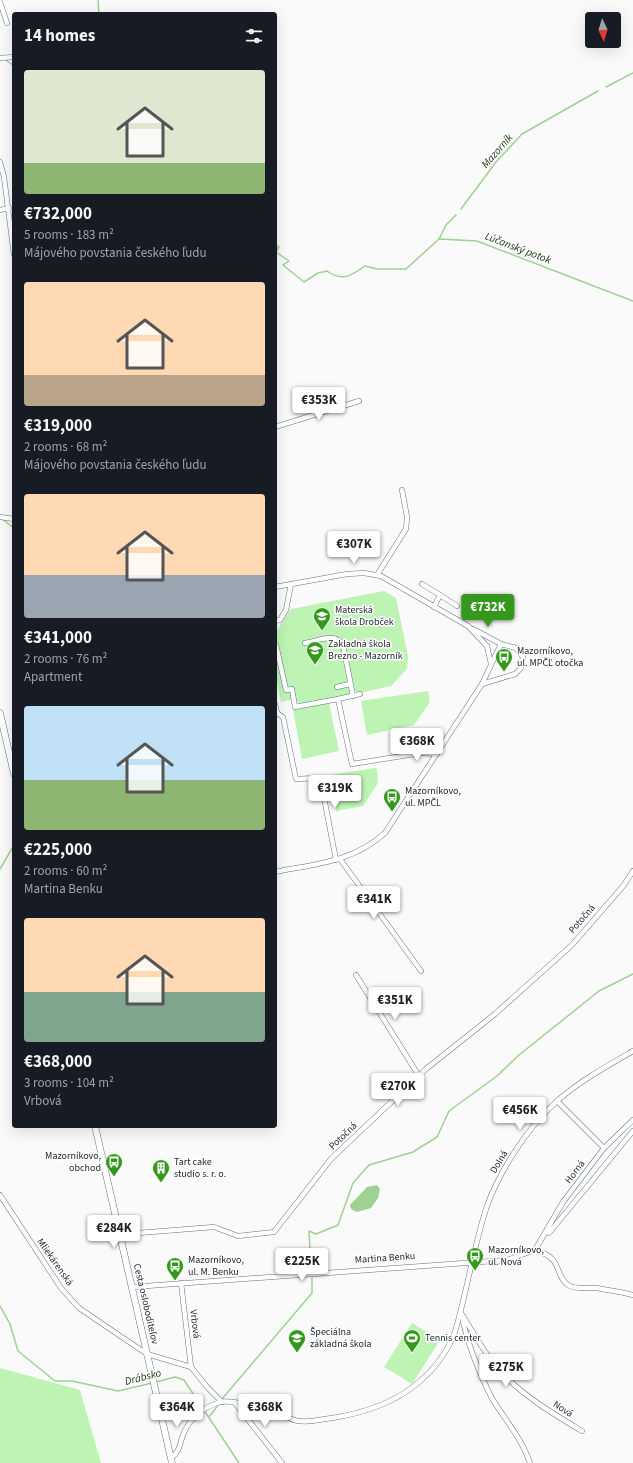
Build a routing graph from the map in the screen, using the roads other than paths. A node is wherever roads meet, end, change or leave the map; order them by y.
1 (0, 2) edge
2 (7, 23) dead end
3 (12, 57) edge
4 (0, 58) edge
5 (0, 162) edge
6 (0, 210) edge
7 (11, 211) edge
8 (12, 226) edge
9 (359, 401) dead end
10 (277, 426) edge
11 (402, 490) dead end
12 (0, 517) edge
13 (12, 520) edge
14 (377, 575) junction
15 (292, 584) junction
16 (422, 584) dead end
17 (277, 587) edge
18 (440, 595) junction
19 (457, 606) dead end
20 (434, 607) junction
21 (277, 621) edge
22 (468, 626) junction
23 (306, 643) dead end
24 (501, 644) junction
25 (277, 650) edge
26 (491, 664) junction
27 (350, 684) junction
28 (482, 684) junction
29 (337, 687) dead end
30 (360, 694) dead end
31 (352, 696) junction
32 (338, 699) junction
33 (277, 712) edge
34 (0, 713) edge
35 (437, 754) junction
36 (12, 765) edge
37 (338, 859) junction
38 (633, 871) edge
39 (277, 872) edge
40 (421, 971) dead end
41 (356, 975) dead end
42 (633, 1051) edge
43 (419, 1076) junction
44 (557, 1101) junction
45 (633, 1120) edge
46 (95, 1128) edge
47 (633, 1131) edge
48 (604, 1148) junction
49 (0, 1195) edge
50 (121, 1240) junction
51 (541, 1242) junction
52 (536, 1250) junction
53 (472, 1261) junction
54 (181, 1283) junction
55 (132, 1287) junction
56 (633, 1295) edge
57 (461, 1313) junction
58 (147, 1354) junction
59 (191, 1367) junction
60 (222, 1402) junction
61 (235, 1403) junction
62 (582, 1431) dead end
63 (172, 1460) edge
64 (282, 1463) edge
65 (530, 1463) edge

1 - 2 street
3 - 4 street
5 - 7 street
6 - 7 street
7 - 8 street
9 - 10 street
11 - 14 street
12 - 13 street
14 - 15 street
14 - 20 street
15 - 17 street
15 - 21 street
16 - 18 street
18 - 19 street
18 - 20 street
20 - 22 street
22 - 24 street
22 - 26 street
23 - 27 street
24 - 26 street
24 - 28 street
25 - 32 street
26 - 28 street
27 - 29 street
27 - 31 street
28 - 35 street
30 - 31 street
31 - 32 street
32 - 35 street
33 - 37 street
34 - 36 main road
35 - 37 street
37 - 39 street
37 - 40 street
38 - 43 street, Potočná
41 - 43 street
42 - 44 street, Dolná
43 - 50 street, Potočná
44 - 48 street
44 - 53 street, Dolná
45 - 48 street, Horná
46 - 50 main road, Cesta osloboditeľov
47 - 51 street, Horná
48 - 51 street, Horná
49 - 58 street, Mliekárenská
50 - 55 main road, Cesta osloboditeľov
51 - 52 street, Horná
52 - 53 street
52 - 56 street
53 - 54 street, Martina Benku
53 - 57 street
54 - 55 street, Martina Benku
54 - 59 street, Vrbová
55 - 58 main road, Cesta osloboditeľov
57 - 61 street
57 - 62 street, Nová
57 - 65 street
58 - 59 street
58 - 63 main road, Cesta osloboditeľov
59 - 60 street
60 - 61 street
60 - 63 street
61 - 64 street

